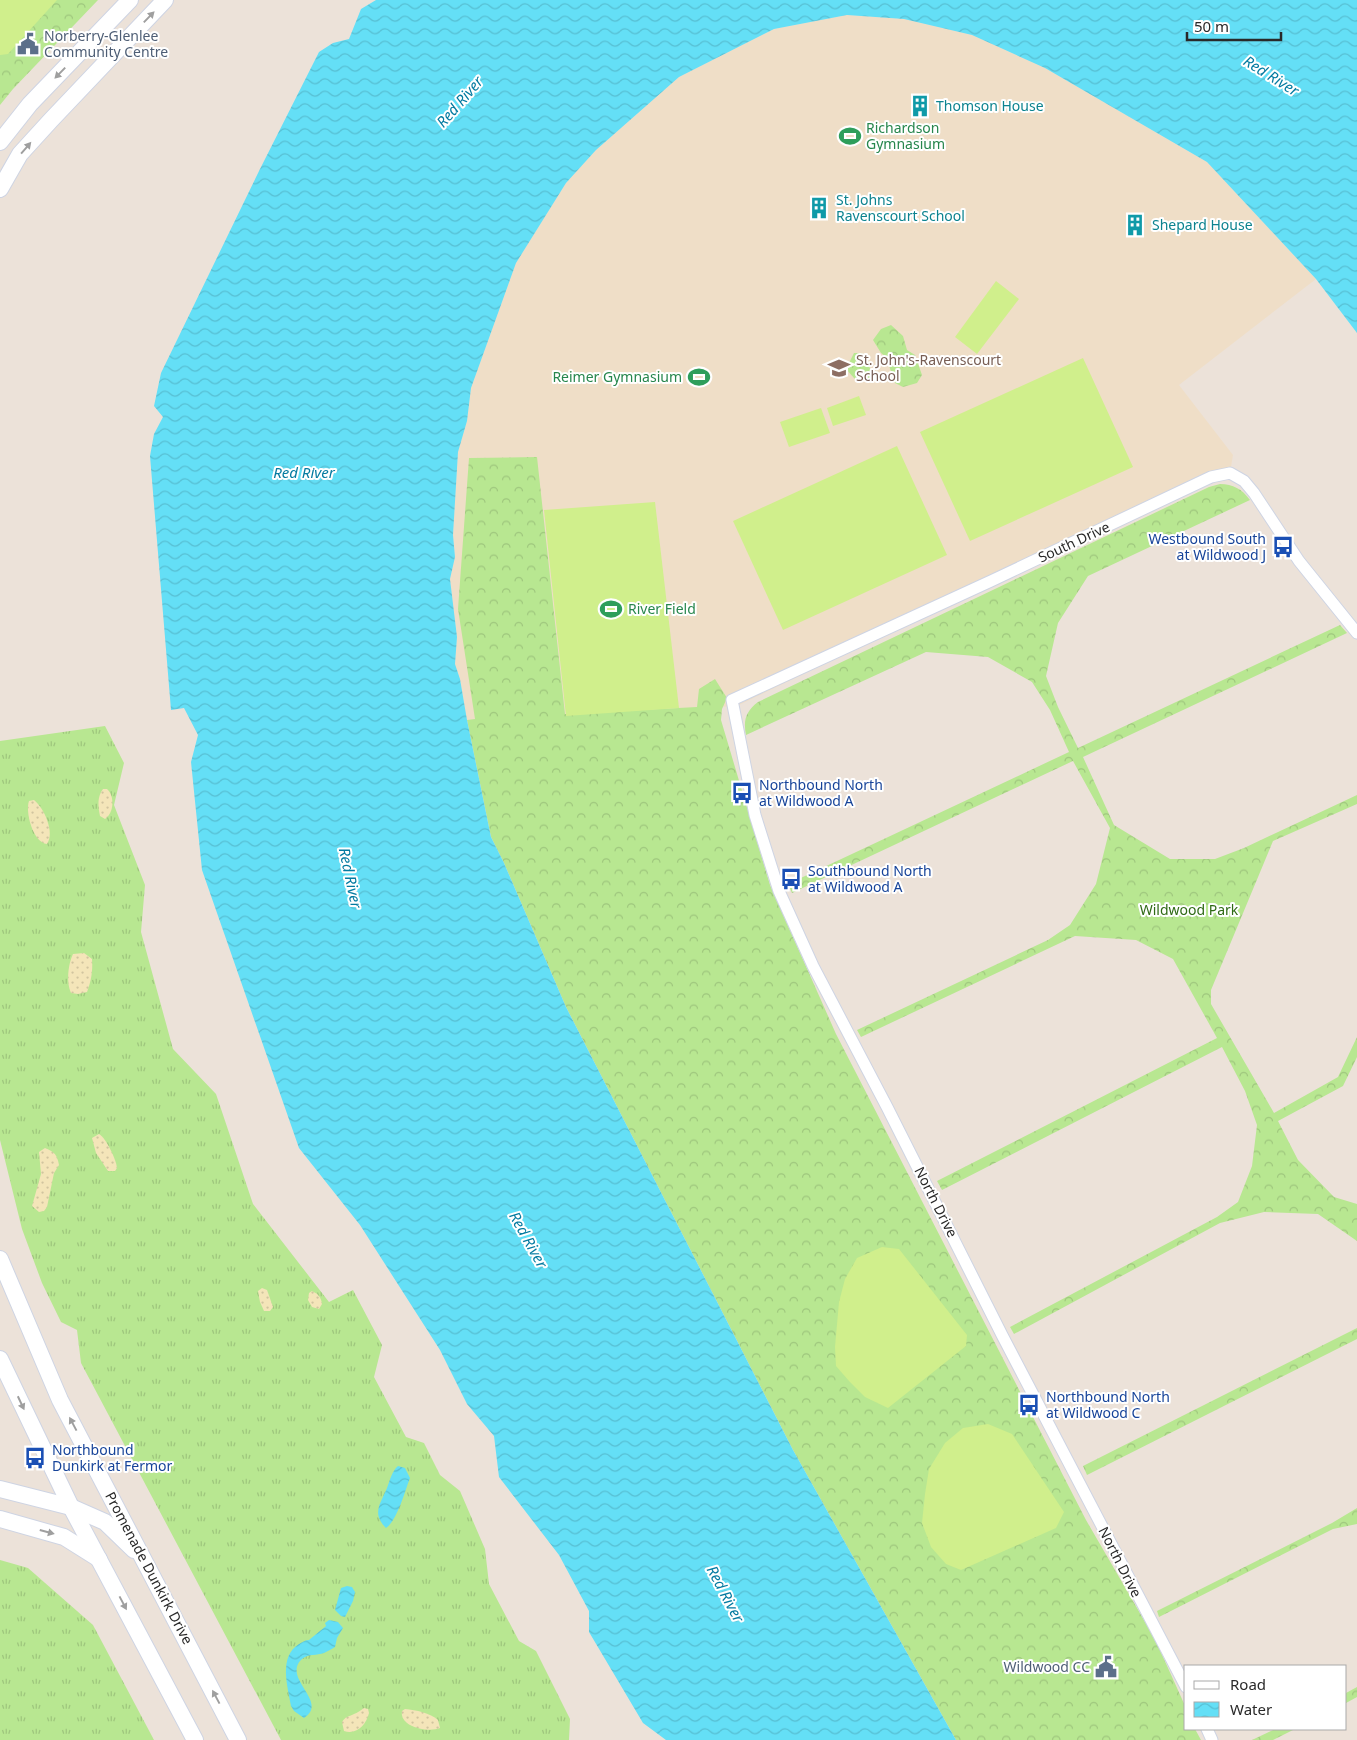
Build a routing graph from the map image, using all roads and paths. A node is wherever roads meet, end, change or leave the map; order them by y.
1 (130, 0) edge
2 (165, 0) edge
3 (0, 142) edge
4 (0, 189) edge
5 (1357, 633) edge
6 (732, 700) joint
7 (0, 1259) edge
8 (0, 1358) edge
9 (0, 1488) edge
10 (71, 1507) junction
11 (0, 1519) edge
12 (100, 1560) junction
13 (145, 1560) junction
14 (1184, 1683) edge
15 (195, 1740) edge
16 (238, 1740) edge

1 -> 3 main road
4 -> 2 main road
5 - 6 street, South Drive
6 - 14 street, North Drive
13 -> 7 main road, Promenade Dunkirk Drive
8 -> 10 main road
9 - 10 main road
10 - 12 main road
10 - 13 main road
11 -> 12 main road
12 -> 15 main road
16 -> 13 main road, Promenade Dunkirk Drive

